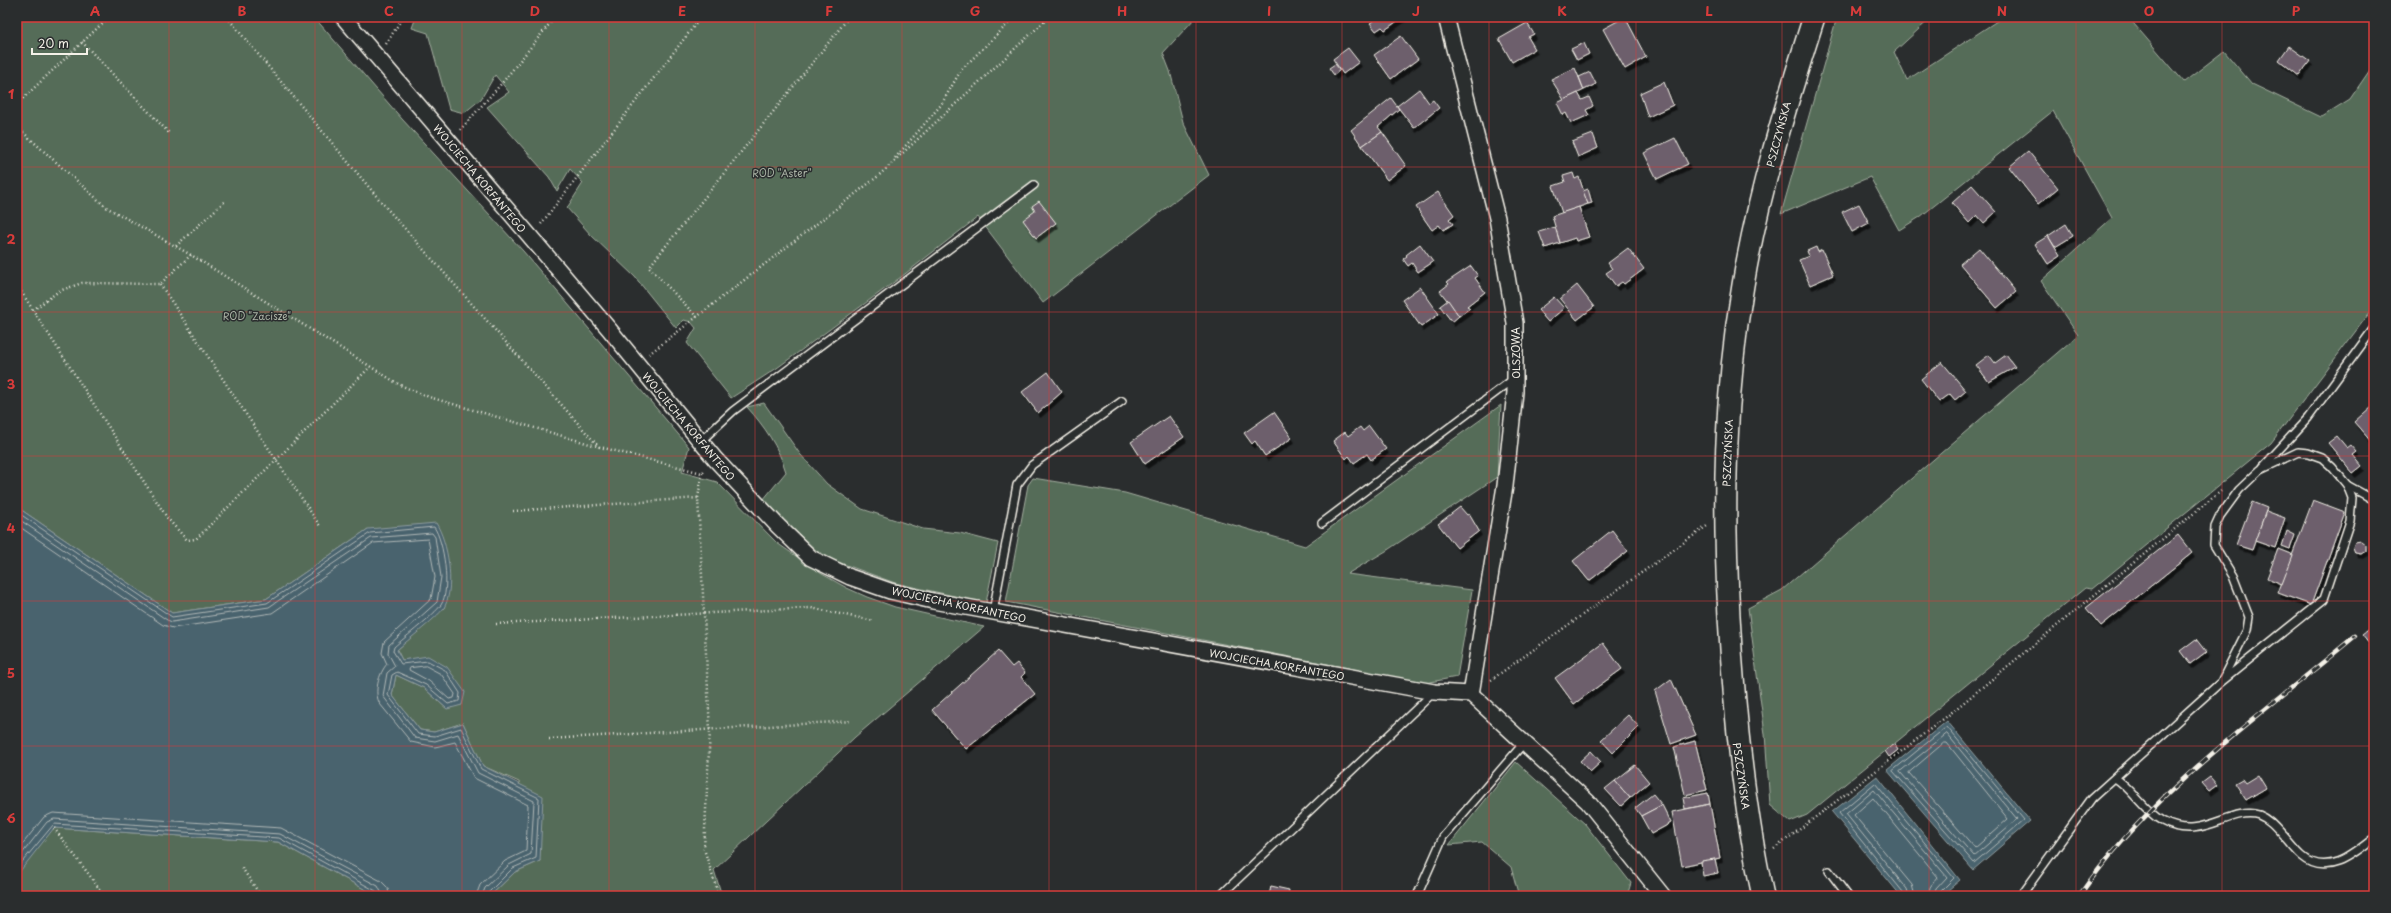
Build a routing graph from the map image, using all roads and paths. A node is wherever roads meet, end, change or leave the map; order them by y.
1 (109, 17) edge
2 (227, 17) edge
3 (343, 17) edge
4 (403, 17) edge
5 (555, 17) edge
6 (701, 17) edge
7 (849, 17) edge
8 (1015, 17) edge
9 (1049, 17) edge
10 (1446, 17) edge
11 (1814, 17) edge
12 (82, 42) junction
13 (377, 58) junction
14 (17, 104) edge
15 (17, 127) edge
16 (169, 133) dead end
17 (449, 142) junction
18 (877, 177) junction
19 (1034, 185) dead end
20 (225, 201) dead end
21 (530, 237) junction
22 (176, 246) junction
23 (191, 255) junction
24 (160, 284) junction
25 (17, 285) edge
26 (34, 310) junction
27 (697, 317) junction
28 (2374, 328) edge
29 (637, 364) junction
30 (370, 368) junction
31 (1515, 378) junction
32 (1122, 401) dead end
33 (701, 441) junction
34 (600, 447) junction
35 (715, 459) junction
36 (276, 461) junction
37 (2260, 470) junction
38 (702, 473) junction
39 (2347, 485) junction
40 (2227, 486) dead end
41 (698, 498) junction
42 (2374, 500) edge
43 (513, 511) dead end
44 (1725, 517) junction
45 (1322, 523) dead end
46 (320, 526) dead end
47 (993, 612) junction
48 (702, 615) junction
49 (874, 621) dead end
50 (496, 624) dead end
51 (2221, 682) junction
52 (1434, 692) junction
53 (1471, 694) junction
54 (852, 721) dead end
55 (710, 731) junction
56 (549, 739) dead end
57 (1523, 744) junction
58 (2115, 778) junction
59 (54, 828) dead end
60 (2374, 838) edge
61 (1756, 863) junction
62 (242, 868) dead end
63 (1829, 871) dead end
64 (105, 896) edge
65 (261, 896) edge
66 (719, 896) edge
67 (1220, 896) edge
68 (1417, 896) edge
69 (1663, 896) edge
70 (1763, 896) edge
71 (1848, 896) edge
72 (2021, 896) edge

1 - 12 path
2 - 34 path
3 - 13 street, WOJCIECHA KORFANTEGO
4 - 13 path
5 - 17 path
6 - 21 path
7 - 27 path
8 - 18 path
9 - 18 path
10 - 31 street, OLSZOWA
11 - 44 main road, PSZCZYŃSKA
12 - 14 path
12 - 16 path
13 - 17 street, WOJCIECHA KORFANTEGO
15 - 22 path
17 - 21 street, WOJCIECHA KORFANTEGO
18 - 27 path
19 - 33 lane
20 - 22 path
21 - 29 street, WOJCIECHA KORFANTEGO
22 - 23 path
23 - 24 path
23 - 30 path
24 - 26 path
24 - 36 path
25 - 26 path
26 - 36 path
27 - 29 path
28 - 37 lane
29 - 33 street, WOJCIECHA KORFANTEGO
30 - 34 path
30 - 36 path
31 - 45 lane
31 - 53 street, OLSZOWA
32 - 47 lane
33 - 35 street, WOJCIECHA KORFANTEGO
34 - 38 path
35 - 38 path
35 - 47 street, WOJCIECHA KORFANTEGO
36 - 46 path
37 - 39 lane
37 - 51 lane
38 - 41 path
39 - 42 lane
39 - 51 lane
40 - 61 path
41 - 43 path
41 - 48 path
44 - 53 path
44 - 61 main road, PSZCZYŃSKA
47 - 52 street, WOJCIECHA KORFANTEGO
48 - 49 path
48 - 50 path
48 - 55 path
51 - 58 lane
52 - 53 street, WOJCIECHA KORFANTEGO
52 - 67 lane
53 - 57 street
54 - 55 path
55 - 56 path
55 - 66 path
57 - 68 lane
57 - 69 street
58 - 60 lane
58 - 72 lane
59 - 64 path
61 - 70 main road, PSZCZYŃSKA
62 - 65 path
63 - 71 lane

